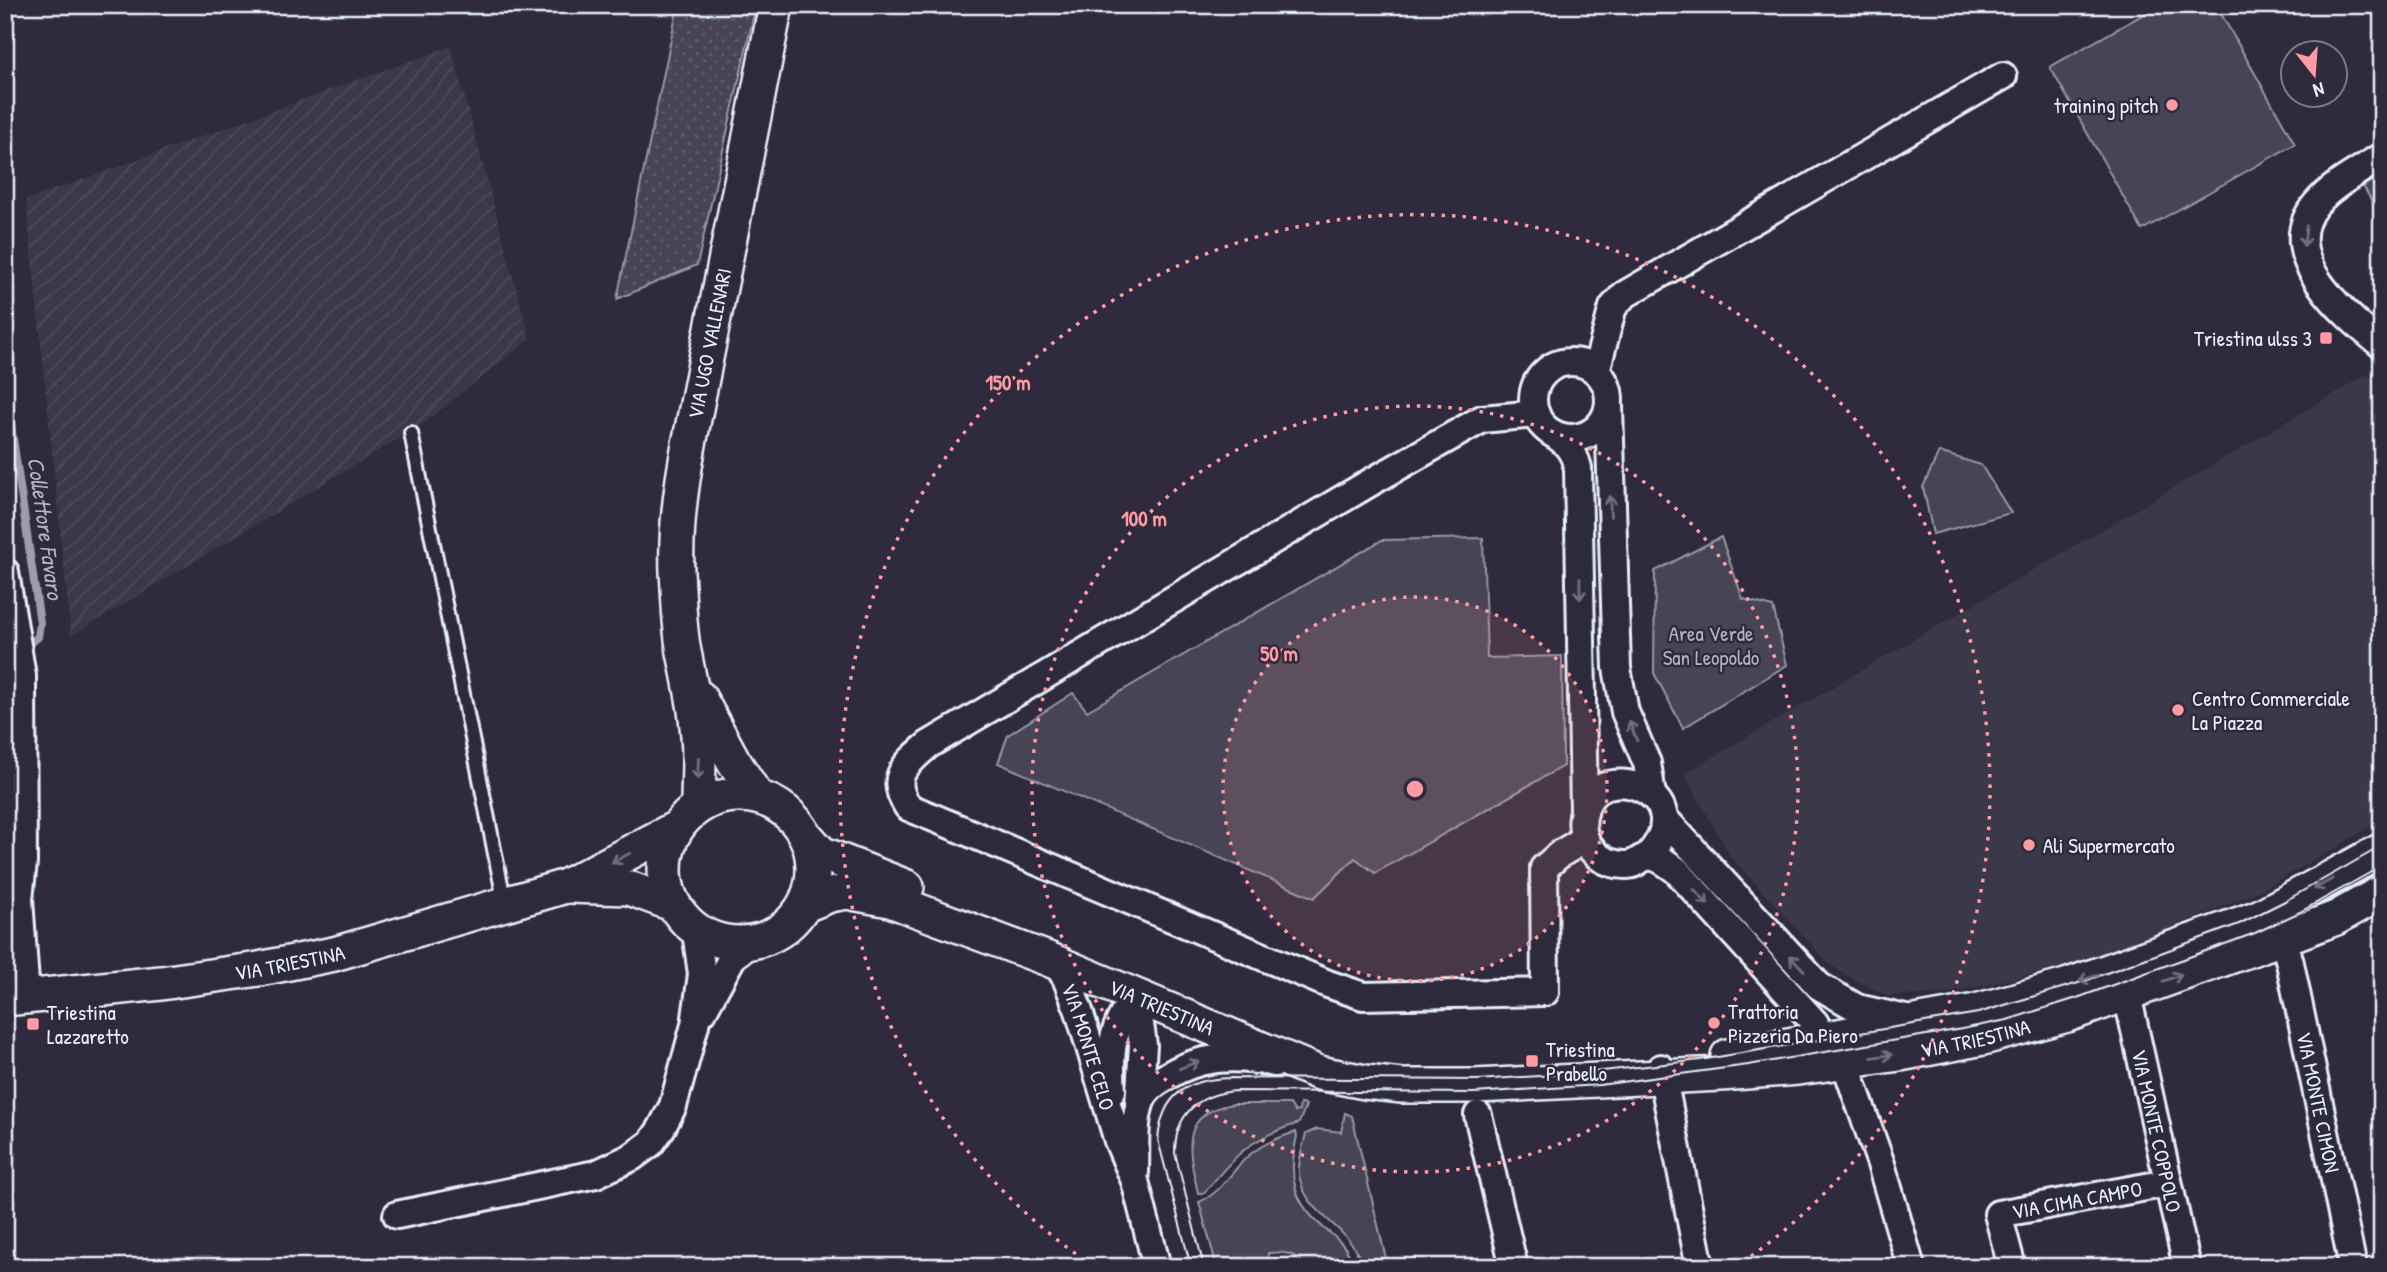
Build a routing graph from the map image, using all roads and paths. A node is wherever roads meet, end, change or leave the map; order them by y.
1 (776, 5) edge
2 (2003, 76) dead end
3 (2382, 156) edge
4 (2382, 345) edge
5 (1596, 371) junction
6 (1609, 407) junction
7 (1544, 424) junction
8 (411, 433) dead end
9 (5, 572) edge
10 (691, 682) junction
11 (757, 797) junction
12 (1658, 807) junction
13 (1584, 812) junction
14 (687, 817) junction
15 (807, 837) junction
16 (1585, 839) junction
17 (2382, 850) edge
18 (1648, 856) junction
19 (566, 886) junction
20 (2382, 892) edge
21 (672, 904) junction
22 (505, 905) junction
23 (805, 905) junction
24 (696, 931) junction
25 (2283, 938) junction
26 (751, 943) junction
27 (1047, 960) junction
28 (1819, 986) junction
29 (2126, 994) junction
30 (1136, 996) junction
31 (15, 998) edge
32 (1922, 1021) junction
33 (695, 1025) junction
34 (1826, 1041) junction
35 (1319, 1073) junction
36 (1661, 1073) junction
37 (1139, 1111) junction
38 (1478, 1115) dead end
39 (1116, 1131) junction
40 (1135, 1181) junction
41 (2168, 1183) junction
42 (397, 1215) dead end
43 (1157, 1267) edge
44 (1514, 1267) edge
45 (1700, 1267) edge
46 (1911, 1267) edge
47 (2011, 1267) edge
48 (2187, 1267) edge
49 (2353, 1267) edge

1 - 10 street, VIA UGO VALLENARI
2 - 5 street
3 -> 4 street
5 - 6 street
5 - 7 street
6 - 7 street
12 -> 6 street
7 -> 13 street
7 - 16 street
8 - 22 lane
9 - 31 street
10 - 11 street, VIA UGO VALLENARI
10 -> 14 street, VIA UGO VALLENARI
11 - 14 street
11 - 15 street
12 - 13 street
12 - 18 street
28 -> 12 street
13 - 16 street
14 -> 19 street, VIA TRIESTINA
14 - 21 street
15 - 23 street
15 - 27 street, VIA TRIESTINA
16 - 18 street
17 -> 32 street, VIA TRIESTINA
18 -> 34 street
19 - 21 street, VIA TRIESTINA
19 - 22 street, VIA TRIESTINA
20 - 25 street, VIA TRIESTINA
21 - 24 street
22 - 31 street, VIA TRIESTINA
23 - 26 street
23 - 27 street
24 - 26 street
24 - 33 street
29 -> 25 street, VIA TRIESTINA
25 - 49 street, VIA MONTE CIMON
26 - 33 street
27 - 30 street, VIA TRIESTINA
27 - 39 street, VIA MONTE CELO
28 - 32 street
28 - 34 street
34 -> 29 street, VIA TRIESTINA
29 - 41 street, VIA MONTE COPPOLO
30 - 35 street, VIA TRIESTINA
30 - 37 street, VIA MONTE CELO
30 - 39 street, VIA MONTE CELO
32 - 34 street, VIA TRIESTINA
33 - 42 street
34 - 36 street, VIA TRIESTINA
34 - 36 street, VIA TRIESTINA
34 - 46 street
35 - 36 street, VIA TRIESTINA
37 -> 35 street, VIA MONTE CELO
36 - 45 street
37 - 40 street, VIA MONTE CELO
38 - 44 street
39 - 40 street, VIA MONTE CELO
40 - 43 street, VIA MONTE CELO
41 - 47 street, VIA CIMA CAMPO
41 - 48 street, VIA MONTE COPPOLO

